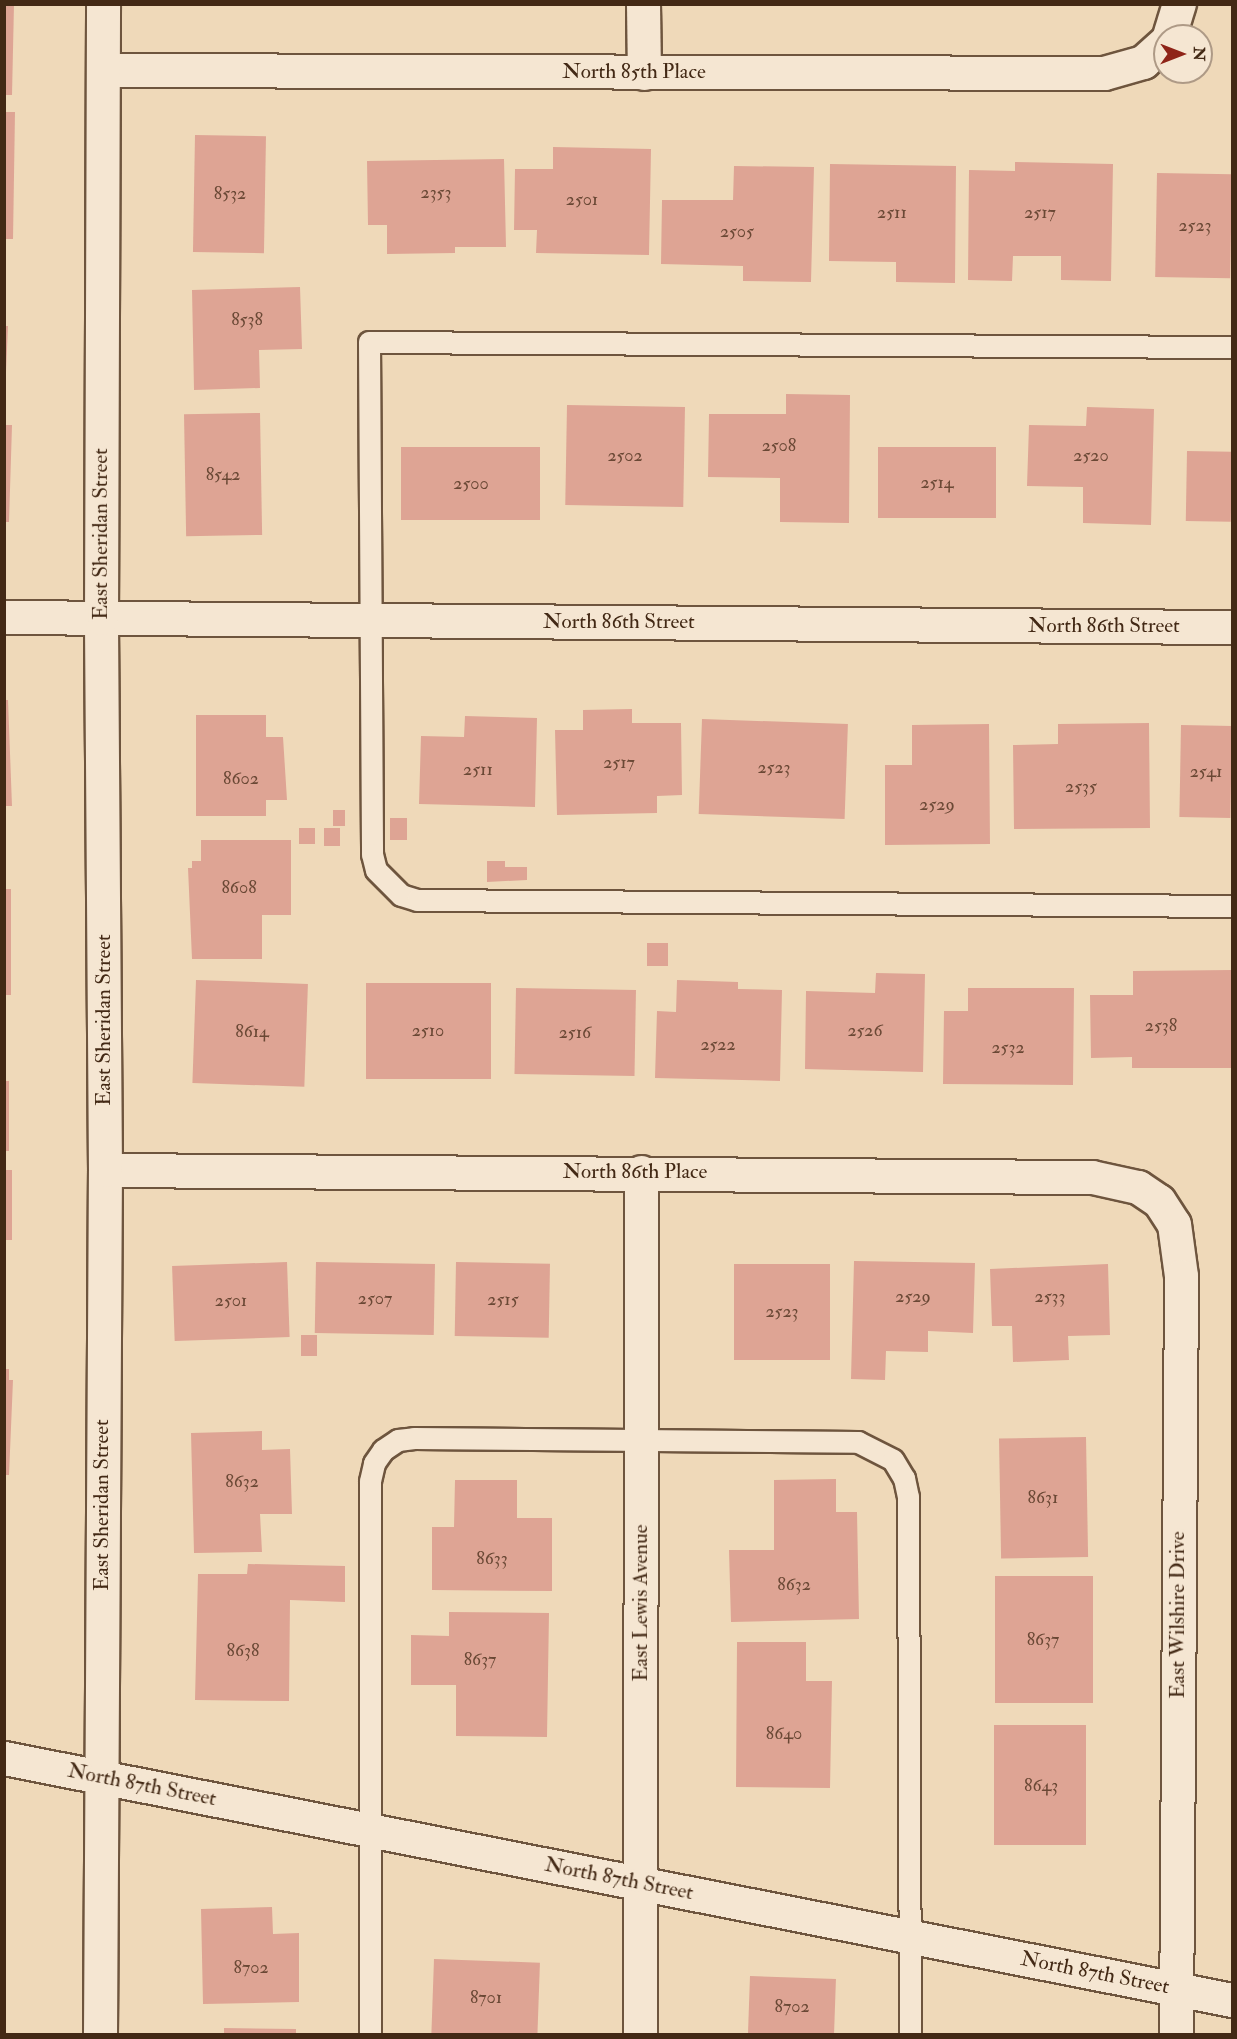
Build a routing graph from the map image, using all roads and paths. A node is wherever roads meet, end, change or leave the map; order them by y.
1 (103, 4) edge
2 (643, 4) edge
3 (1179, 4) edge
4 (1171, 24) edge
5 (1153, 53) edge
6 (103, 70) junction
7 (644, 73) junction
8 (1233, 347) edge
9 (4, 617) edge
10 (101, 618) junction
11 (371, 620) junction
12 (1233, 627) edge
13 (1233, 906) edge
14 (105, 1170) junction
15 (642, 1172) junction
16 (1159, 1201) joint
17 (642, 1440) junction
18 (4, 1758) edge
19 (99, 1776) junction
20 (370, 1829) junction
21 (641, 1883) junction
22 (911, 1935) junction
23 (1176, 1989) junction
24 (1233, 2000) edge
25 (100, 2034) edge
26 (370, 2034) edge
27 (640, 2034) edge
28 (910, 2034) edge
29 (1176, 2034) edge

1 - 6 street, East Sheridan Street
2 - 7 street
3 - 4 street
5 - 7 street, North 85th Place
6 - 7 street, North 85th Place
6 - 10 street, East Sheridan Street
8 - 11 lane
9 - 10 street, North 86th Street
10 - 11 street, North 86th Street
10 - 14 street, East Sheridan Street
11 - 12 street, North 86th Street
11 - 13 lane
14 - 15 street, North 86th Place
14 - 19 street, East Sheridan Street
15 - 16 street, North 86th Place
15 - 17 street, East Lewis Avenue
16 - 23 street, East Wilshire Drive
17 - 20 lane
17 - 21 street, East Lewis Avenue
17 - 22 lane
18 - 19 street, North 87th Street
19 - 20 street, North 87th Street
19 - 25 street, East Sheridan Street
20 - 21 street, North 87th Street
20 - 26 lane
21 - 22 street, North 87th Street
21 - 27 street, East Lewis Avenue
22 - 23 street, North 87th Street
22 - 28 lane
23 - 24 street, North 87th Street
23 - 29 street, East Wilshire Drive

